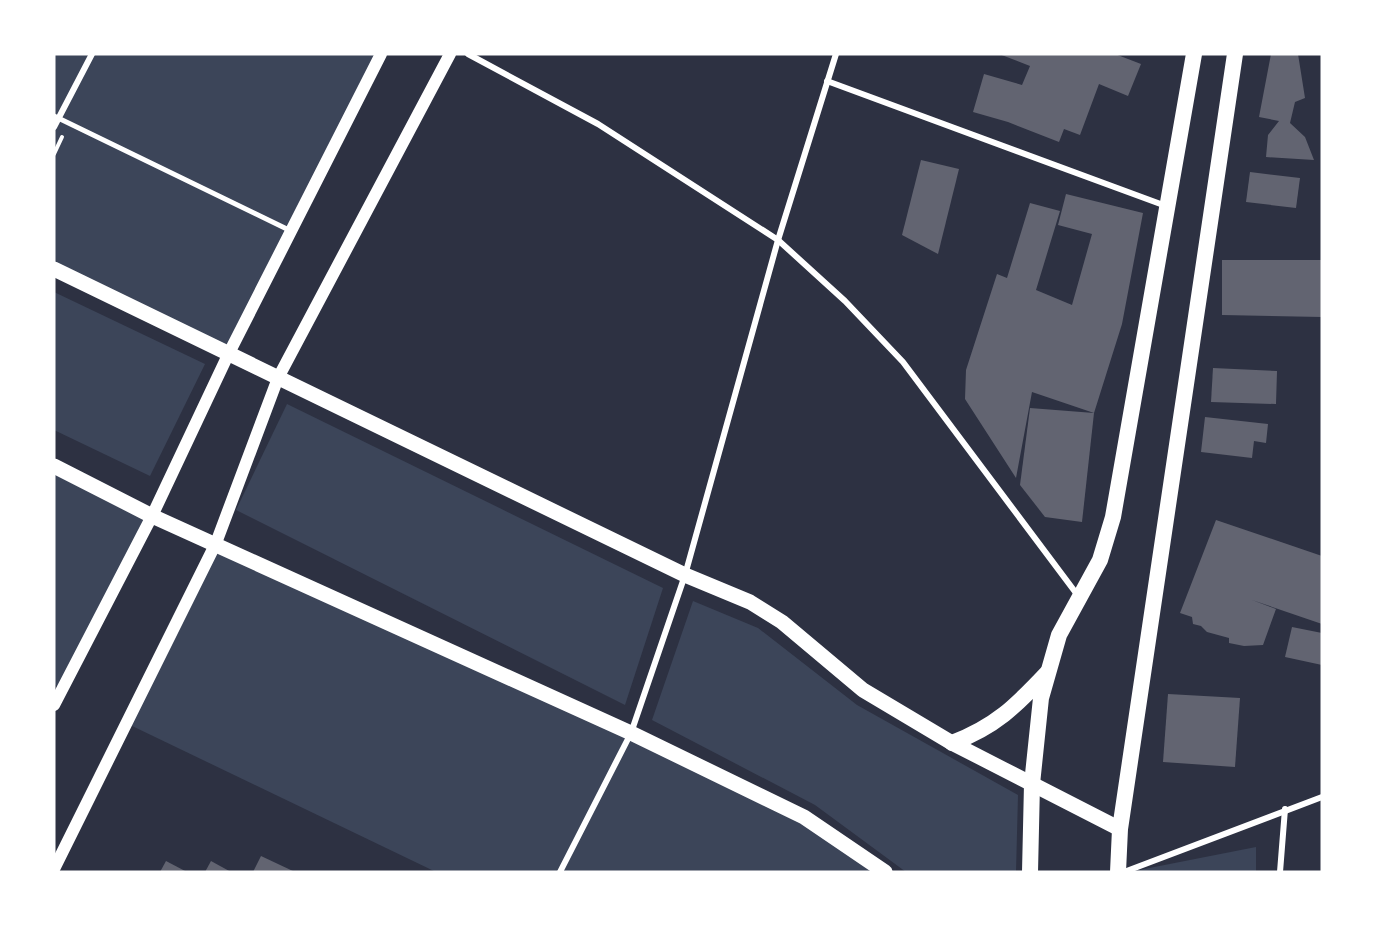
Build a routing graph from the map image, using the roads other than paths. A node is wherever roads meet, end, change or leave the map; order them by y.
1 (92, 54) edge
2 (381, 54) edge
3 (450, 54) edge
4 (468, 54) edge
5 (836, 54) edge
6 (1194, 54) edge
7 (1235, 54) edge
8 (827, 81) junction
9 (56, 117) edge
10 (54, 127) edge
11 (1167, 206) junction
12 (291, 231) junction
13 (778, 240) junction
14 (54, 269) edge
15 (228, 355) junction
16 (278, 378) junction
17 (54, 466) edge
18 (152, 516) junction
19 (216, 543) junction
20 (685, 575) junction
21 (1080, 598) junction
22 (1047, 672) junction
23 (54, 705) edge
24 (631, 733) junction
25 (952, 743) junction
26 (1032, 784) junction
27 (1322, 797) edge
28 (1285, 809) junction
29 (1120, 829) junction
30 (54, 869) edge
31 (560, 872) edge
32 (885, 872) edge
33 (1030, 872) edge
34 (1118, 872) edge
35 (1124, 872) edge
36 (1280, 872) edge

1 - 9 street
2 - 12 main road
3 - 16 main road
4 - 13 street
5 - 8 street
6 - 11 highway
7 - 29 highway
8 - 11 street
8 - 13 street
9 - 10 street
9 - 12 street
11 - 21 highway
12 - 15 main road
13 - 20 street
13 - 21 street
14 - 15 main road
15 - 16 main road
15 - 18 main road
16 - 19 main road
16 - 20 main road
17 - 18 main road
18 - 19 main road
18 - 23 main road
19 - 24 main road
19 - 30 main road
20 - 24 street
20 - 25 main road
21 - 22 highway
22 - 25 highway
22 - 26 highway
24 - 31 street
24 - 32 main road
25 - 26 main road
26 - 29 main road
26 - 33 highway
27 - 28 street
28 - 35 street
28 - 36 street
29 - 34 highway

